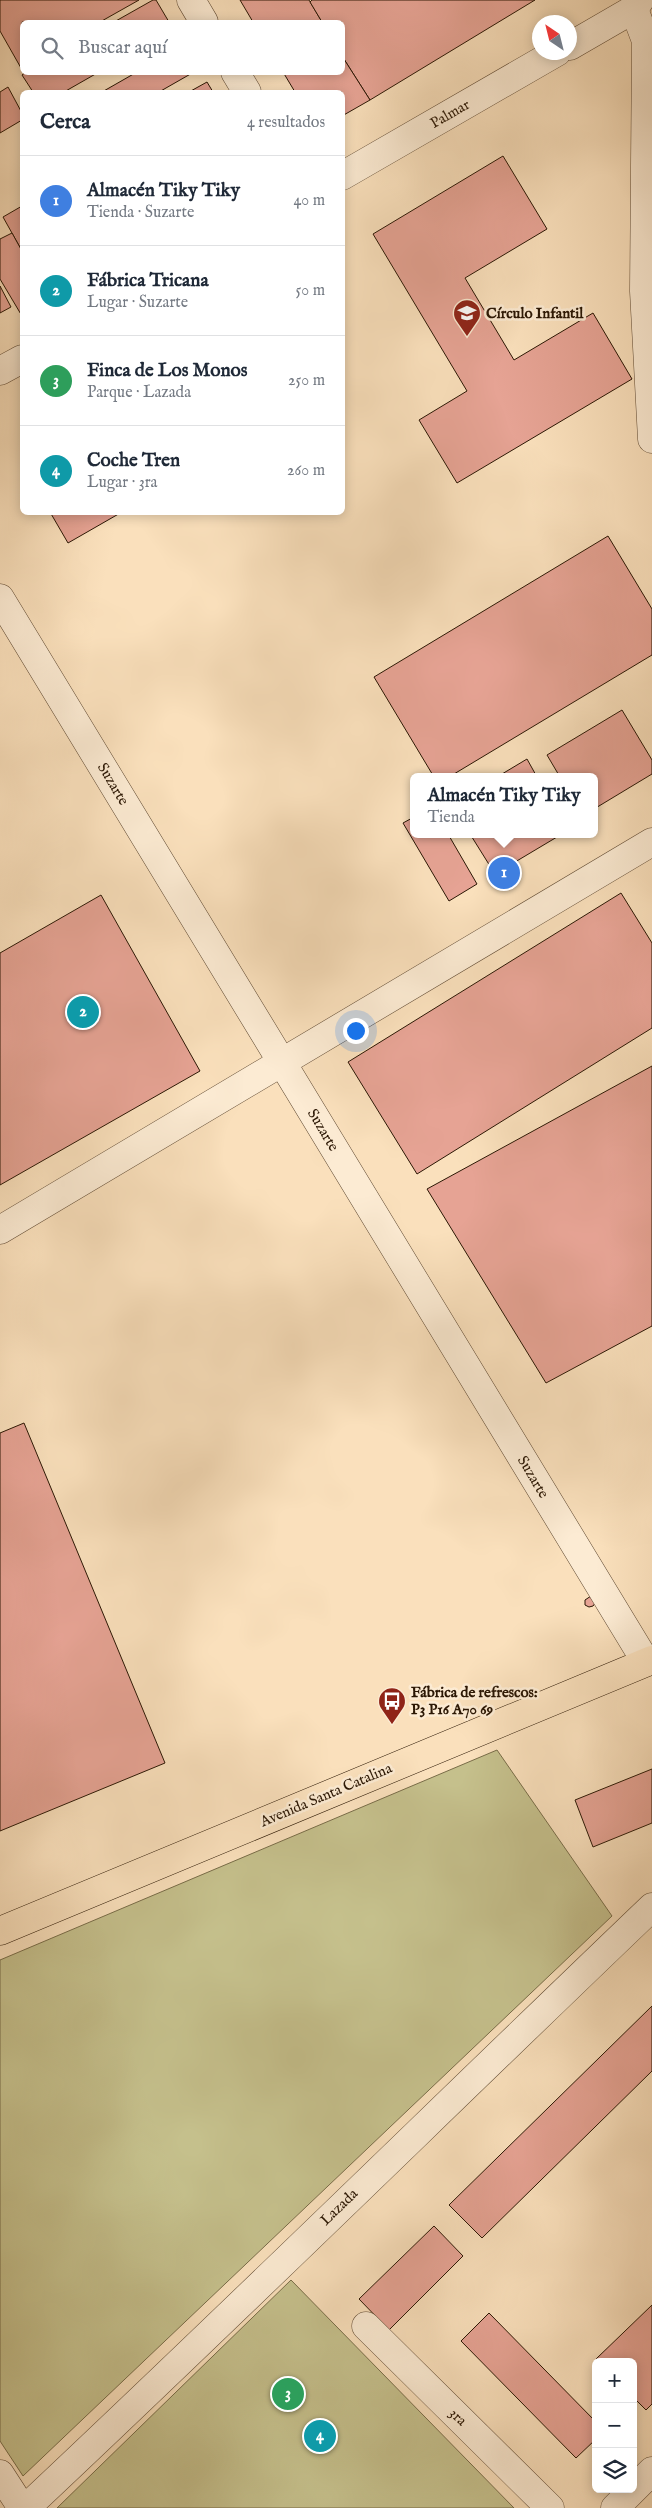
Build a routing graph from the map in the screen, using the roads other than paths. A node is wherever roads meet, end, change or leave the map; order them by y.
1 (191, 0) edge
2 (637, 4) edge
3 (203, 20) edge
4 (577, 42) edge
5 (543, 60) edge
6 (236, 75) edge
7 (246, 90) edge
8 (345, 174) edge
9 (20, 360) edge
10 (0, 371) edge
11 (652, 439) edge
12 (0, 598) edge
13 (652, 842) edge
14 (282, 1064) junction
15 (0, 1230) edge
16 (649, 1661) edge
17 (652, 1907) edge
18 (0, 1930) edge
19 (366, 2326) dead end
20 (652, 2471) edge
21 (0, 2474) edge
22 (24, 2508) edge
23 (550, 2508) edge
24 (615, 2508) edge

1 - 3 street
2 - 4 street
2 - 11 street
5 - 8 street, Palmar
6 - 7 street
9 - 10 street
12 - 14 street, Suzarte
13 - 14 street
14 - 15 street
14 - 16 street, Suzarte
16 - 18 main road, Avenida Santa Catalina
17 - 22 street, Lazada
19 - 23 street, 3ra
20 - 24 street
21 - 22 street, Lazada

